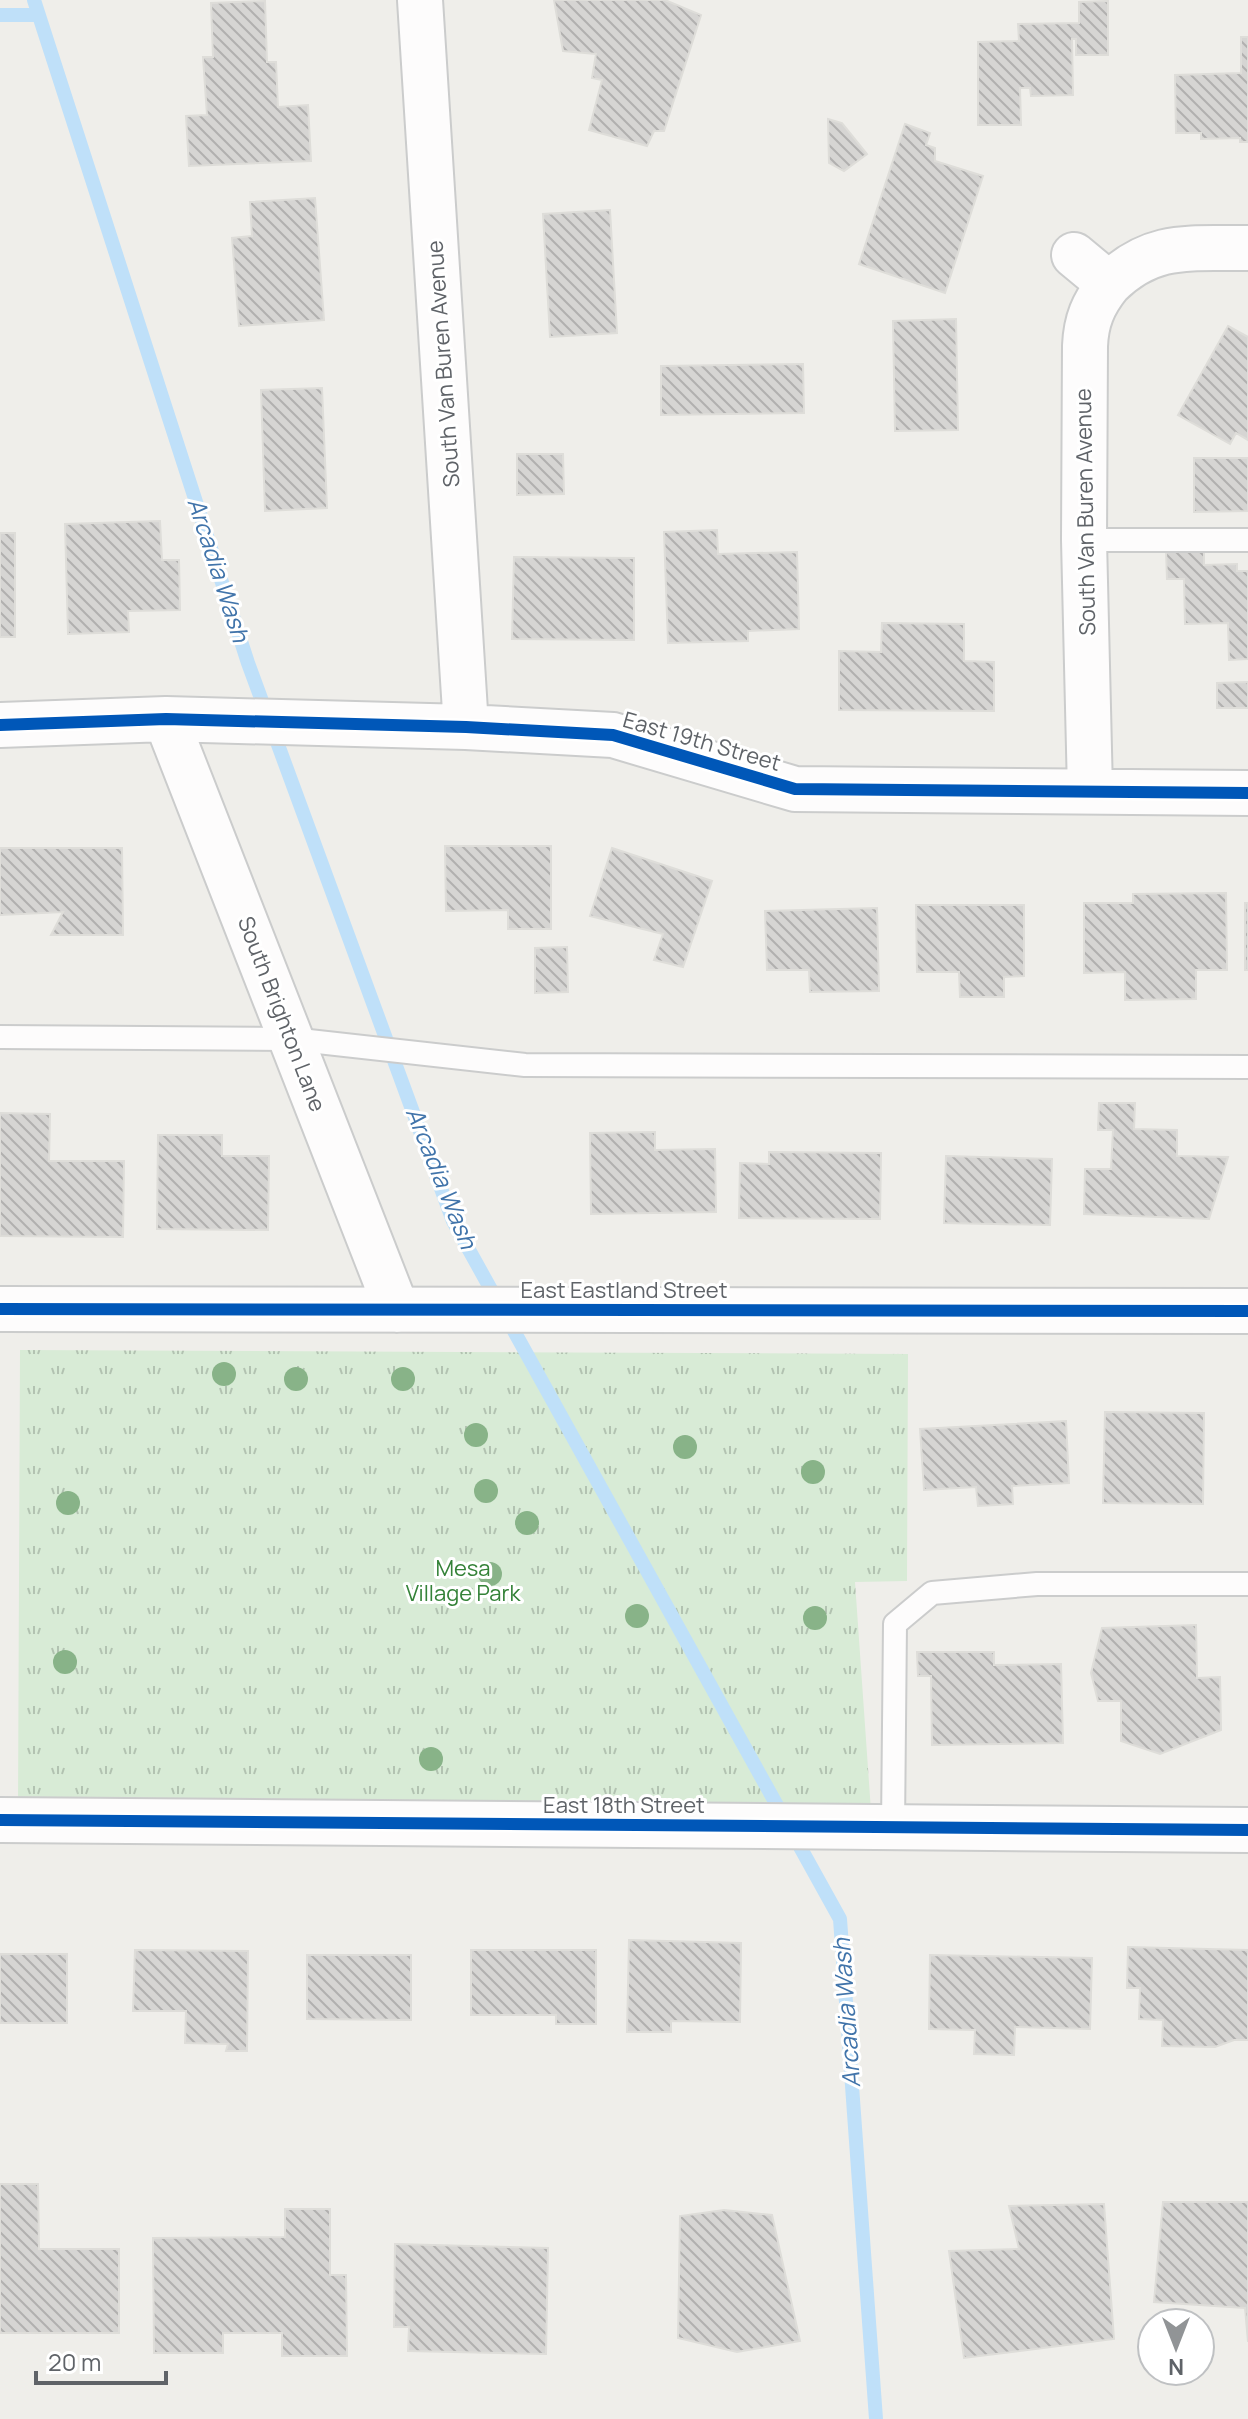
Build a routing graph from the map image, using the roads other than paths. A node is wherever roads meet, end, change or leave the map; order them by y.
1 (420, 0) edge
2 (1248, 248) edge
3 (1074, 255) dead end
4 (1109, 284) junction
5 (1084, 540) junction
6 (1248, 540) edge
7 (166, 719) junction
8 (0, 725) edge
9 (466, 727) junction
10 (1090, 791) junction
11 (1248, 793) edge
12 (0, 1037) edge
13 (291, 1039) junction
14 (1248, 1067) edge
15 (0, 1309) edge
16 (397, 1310) junction
17 (1248, 1311) edge
18 (1248, 1584) edge
19 (0, 1820) edge
20 (893, 1827) junction
21 (1248, 1830) edge

1 - 9 street, South Van Buren Avenue
2 - 4 street, South Van Buren Avenue
3 - 4 street
4 - 5 street, South Van Buren Avenue
5 - 6 lane
5 - 10 street, South Van Buren Avenue
7 - 8 street, East 19th Street
7 - 9 street, East 19th Street
7 - 13 street, South Brighton Lane
9 - 10 street, East 19th Street
10 - 11 street, East 19th Street
12 - 13 lane
13 - 14 lane
13 - 16 street, South Brighton Lane
15 - 16 street, East Eastland Street
16 - 17 street, East Eastland Street
18 - 20 lane
19 - 20 street, East 18th Street
20 - 21 street, East 18th Street

